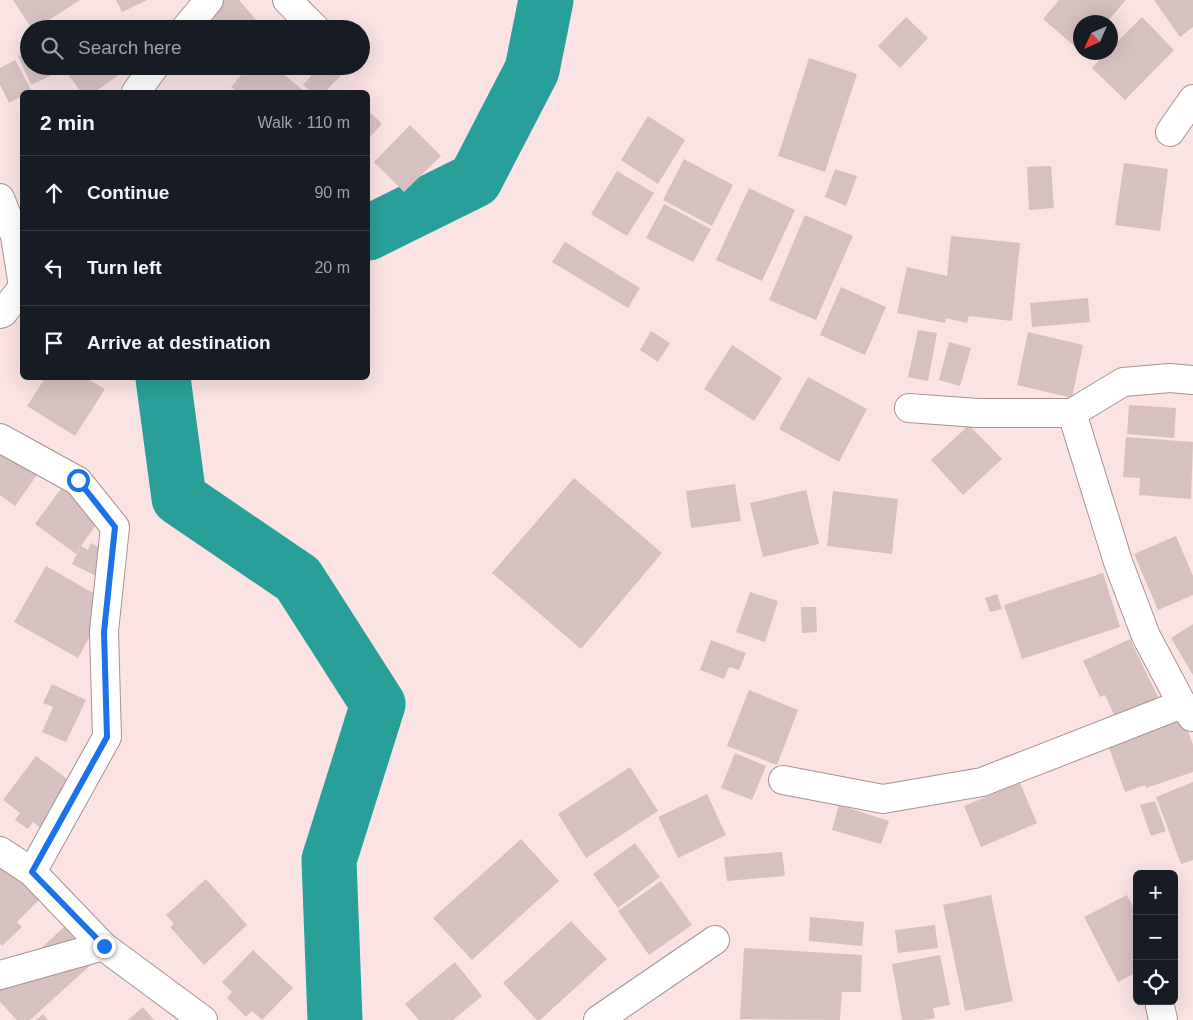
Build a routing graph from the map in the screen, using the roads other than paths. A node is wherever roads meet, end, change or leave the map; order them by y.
1 (209, 0) edge
2 (287, 0) edge
3 (193, 20) edge
4 (307, 20) edge
5 (148, 75) edge
6 (137, 90) edge
7 (1193, 99) edge
8 (1170, 132) dead end
9 (0, 198) edge
10 (20, 267) edge
11 (20, 291) edge
12 (0, 314) edge
13 (1193, 380) edge
14 (910, 408) dead end
15 (1072, 413) junction
16 (0, 438) edge
17 (1187, 711) edge
18 (783, 780) dead end
19 (0, 851) edge
20 (32, 872) junction
21 (715, 940) dead end
22 (104, 946) junction
23 (0, 975) edge
24 (1160, 1005) edge
25 (203, 1020) edge
26 (598, 1020) edge
27 (1163, 1020) edge

1 - 3 street
2 - 4 street
5 - 6 street
7 - 8 street
9 - 10 street
11 - 12 street
13 - 15 street
14 - 15 street
15 - 17 street
16 - 20 street
17 - 18 street
19 - 20 street
20 - 22 street
21 - 26 street
22 - 23 street
22 - 25 street
24 - 27 street

